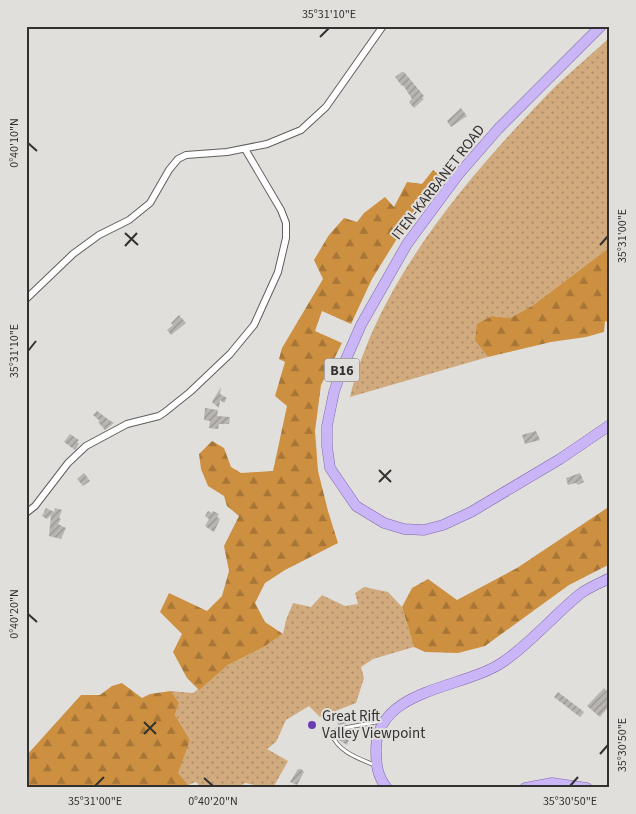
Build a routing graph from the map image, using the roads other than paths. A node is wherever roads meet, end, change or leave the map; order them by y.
1 (384, 26) edge
2 (601, 26) edge
3 (245, 149) junction
4 (26, 299) edge
5 (610, 425) edge
6 (26, 513) edge
7 (610, 578) edge
8 (384, 721) junction
9 (377, 767) junction
10 (387, 788) edge
11 (525, 788) edge
12 (587, 788) edge

1 - 3 street
2 - 5 main road, ITEN-KARBANET ROAD / B16
3 - 4 street
3 - 6 street
7 - 8 main road
8 - 9 main road
8 - 9 lane
9 - 10 main road
11 - 12 main road

